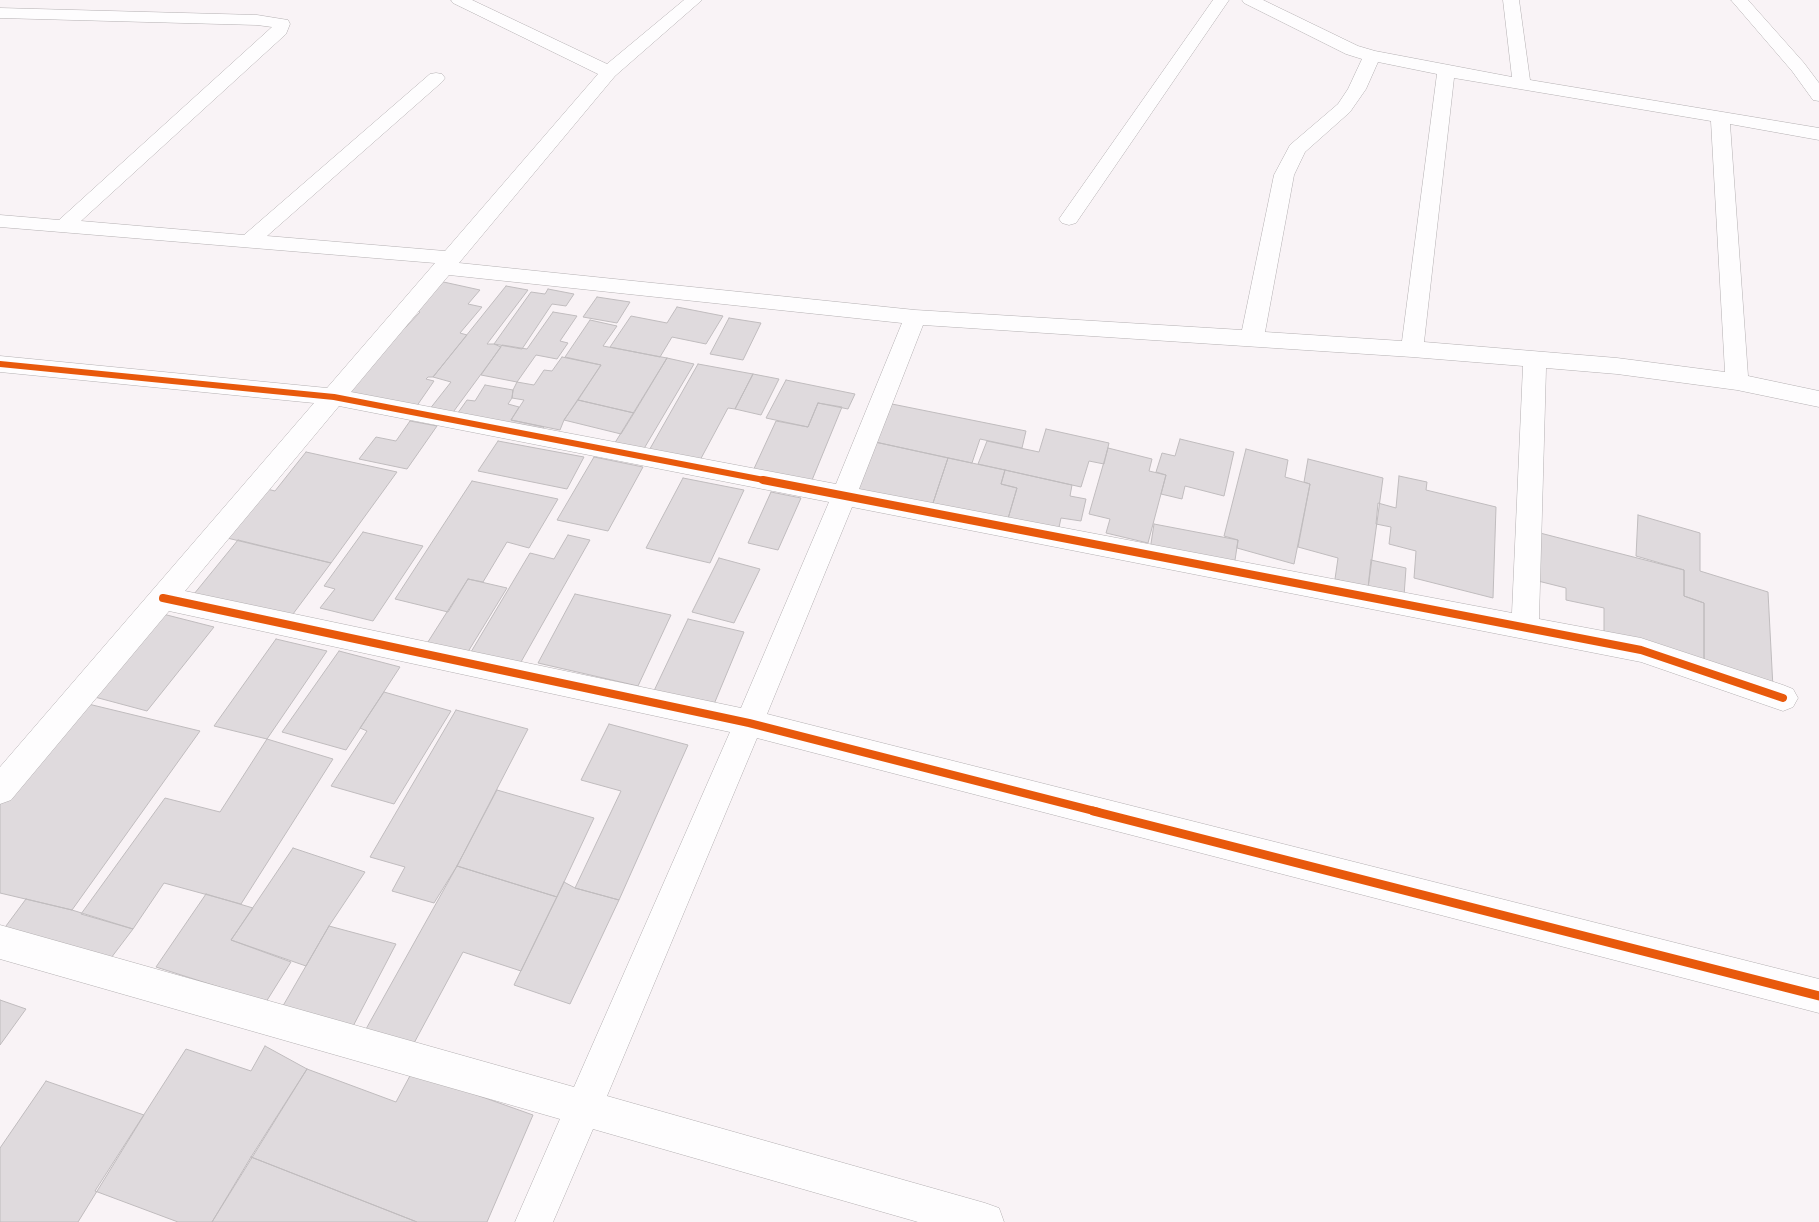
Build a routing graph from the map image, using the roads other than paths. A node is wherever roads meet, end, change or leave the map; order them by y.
1 (459, 0) edge
2 (694, 0) edge
3 (1221, 0) edge
4 (1250, 0) edge
5 (1511, 0) edge
6 (1739, 0) edge
7 (0, 13) edge
8 (1372, 56) junction
9 (1446, 71) junction
10 (609, 72) junction
11 (436, 78) dead end
12 (1522, 83) junction
13 (1819, 96) edge
14 (1720, 117) junction
15 (1819, 134) edge
16 (1069, 219) dead end
17 (0, 221) edge
18 (64, 226) junction
19 (249, 241) junction
20 (448, 263) junction
21 (915, 317) junction
22 (1252, 339) junction
23 (1412, 349) junction
24 (1535, 359) junction
25 (0, 364) edge
26 (1736, 382) junction
27 (334, 397) junction
28 (1819, 399) edge
29 (844, 496) junction
30 (163, 598) junction
31 (1525, 626) junction
32 (1783, 698) dead end
33 (749, 722) junction
34 (0, 790) edge
35 (0, 942) edge
36 (1819, 996) edge
37 (582, 1107) junction
38 (534, 1222) edge
39 (985, 1222) edge

1 - 10 street
2 - 10 street
3 - 16 street
4 - 8 street
5 - 12 street
6 - 13 street
7 - 18 street
8 - 9 street
8 - 22 street
9 - 12 street
9 - 23 street
10 - 20 street
11 - 19 street
12 - 14 street
14 - 15 street
14 - 26 street
17 - 18 street
18 - 19 street
19 - 20 street
20 - 21 street
20 - 27 street
21 - 22 street
21 - 29 street
22 - 23 street
23 - 24 street
24 - 26 street
24 - 31 street
25 - 27 street
26 - 28 street
27 - 29 street
27 - 30 street
29 - 31 street
29 - 33 street
30 - 33 street
30 - 34 street
31 - 32 street
33 - 36 street
33 - 37 street
35 - 37 street
37 - 38 street
37 - 39 street

